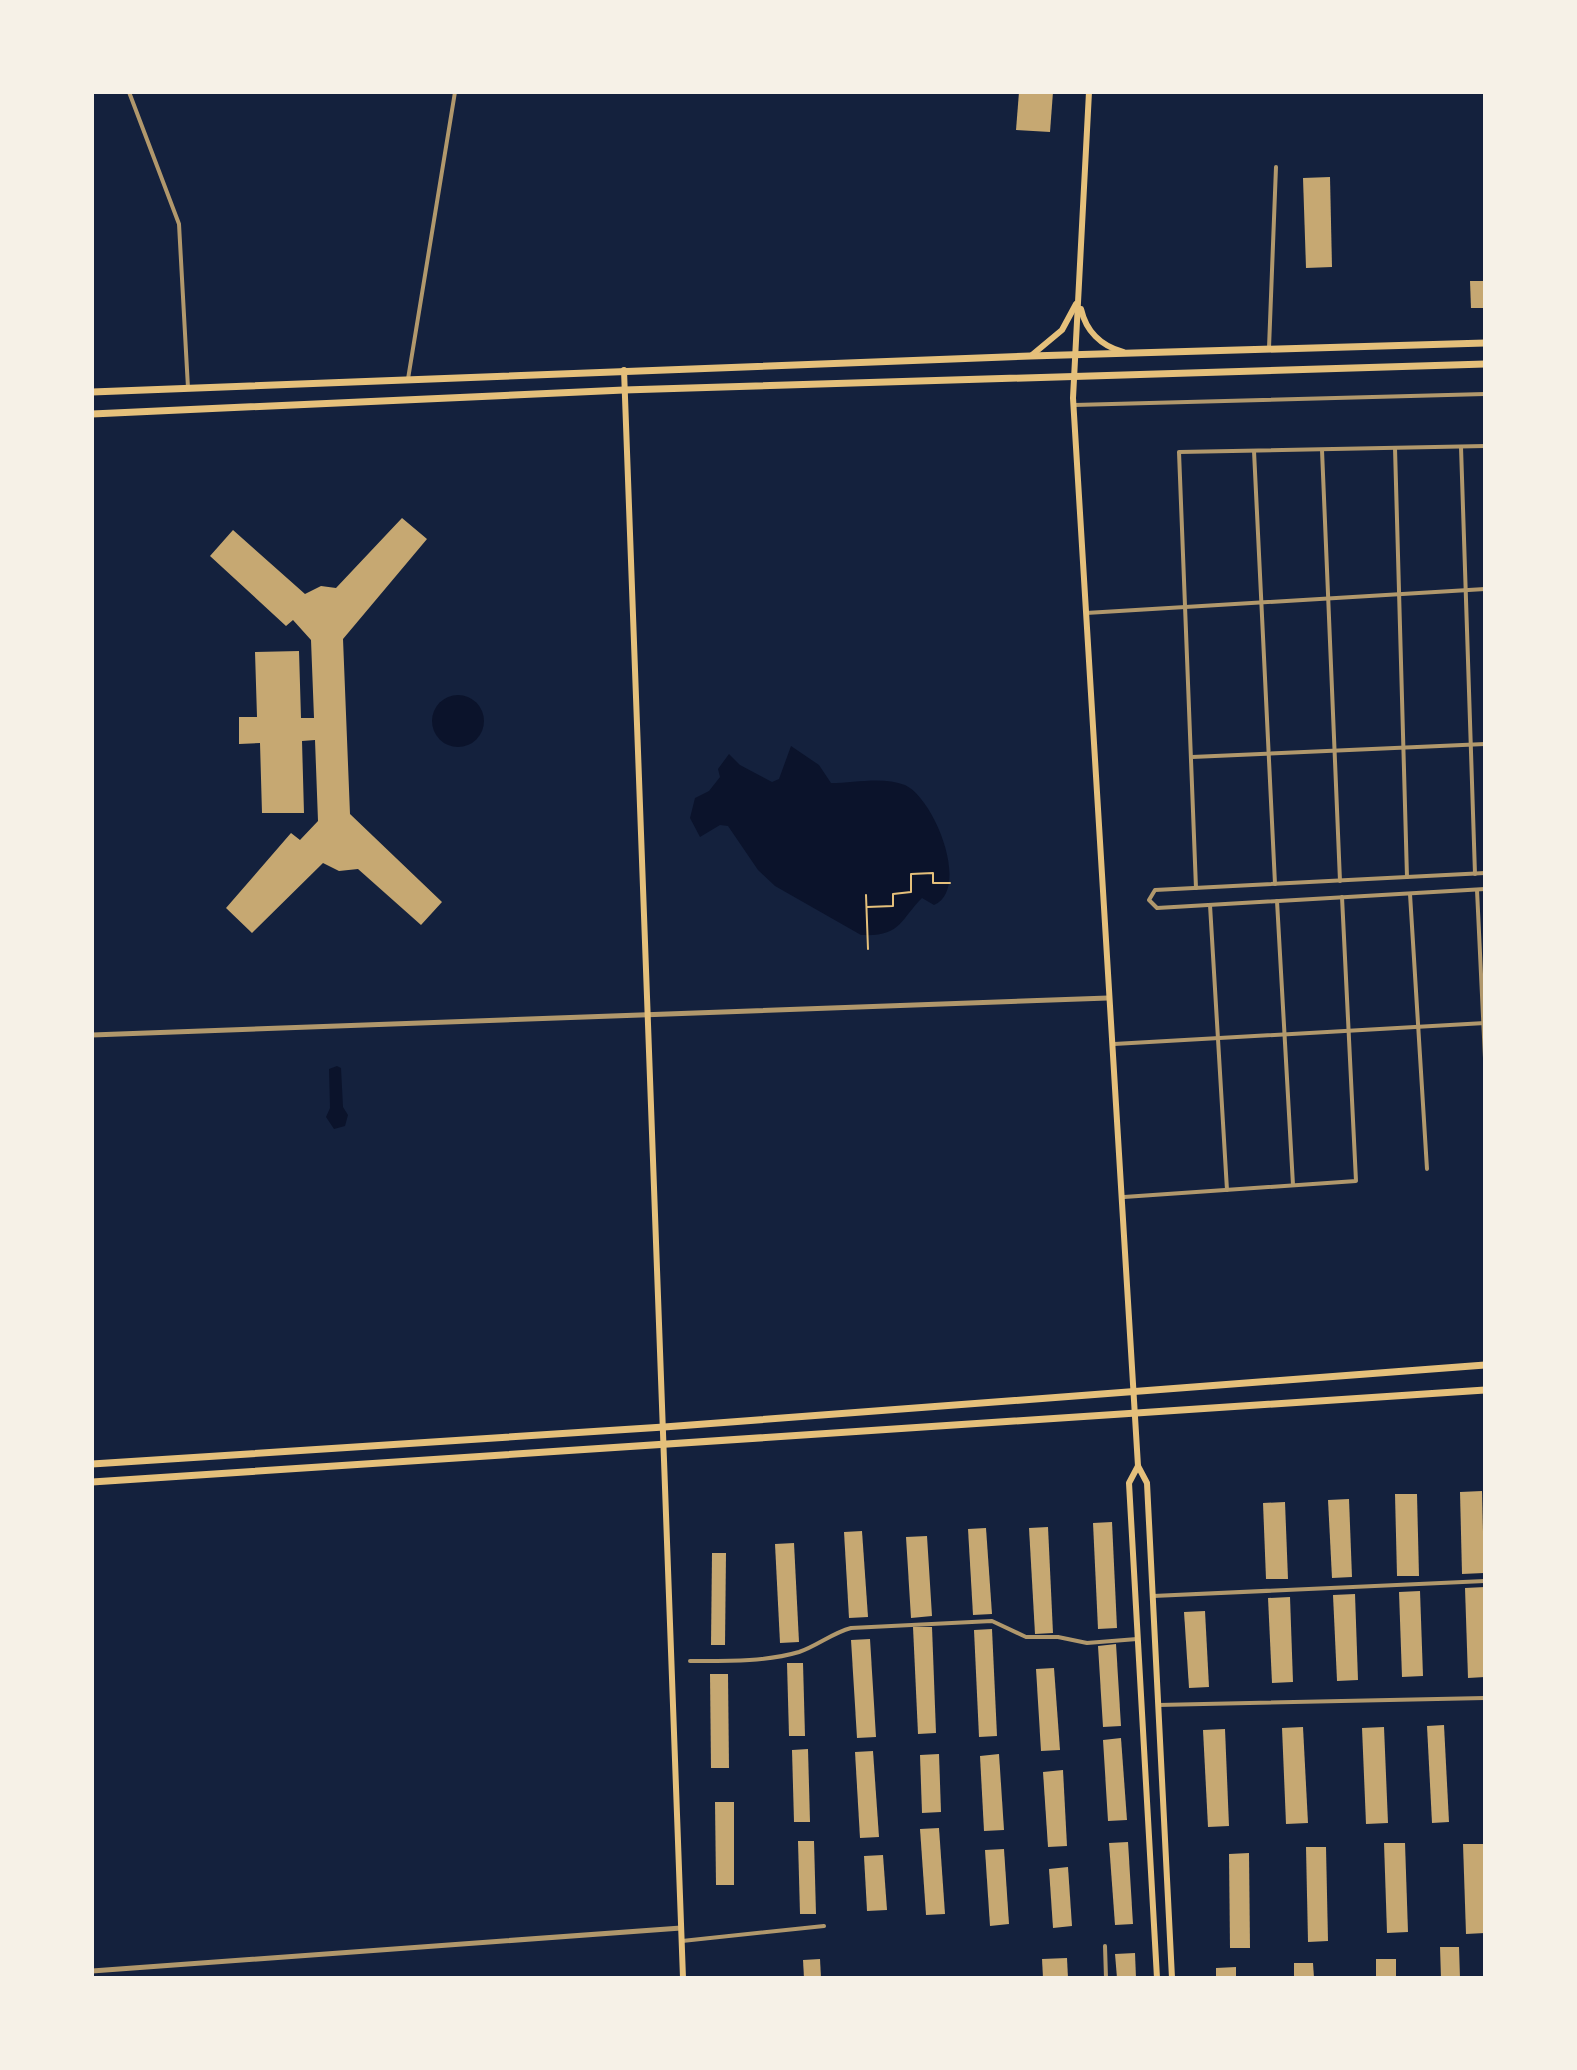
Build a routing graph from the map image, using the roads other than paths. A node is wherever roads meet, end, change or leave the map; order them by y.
1 (129, 92) edge
2 (455, 92) edge
3 (1089, 92) edge
4 (1276, 167) dead end
5 (1079, 293) junction
6 (1485, 343) edge
7 (1269, 348) junction
8 (1131, 353) junction
9 (1076, 355) junction
10 (1030, 356) junction
11 (1485, 364) edge
12 (624, 370) junction
13 (1074, 376) junction
14 (408, 379) junction
15 (188, 388) junction
16 (624, 390) junction
17 (92, 392) edge
18 (1485, 394) edge
19 (1074, 405) junction
20 (92, 414) edge
21 (1485, 446) edge
22 (1461, 447) junction
23 (1395, 448) junction
24 (1322, 450) junction
25 (1254, 451) junction
26 (1485, 589) edge
27 (1466, 590) junction
28 (1399, 594) junction
29 (1328, 598) junction
30 (1261, 602) junction
31 (1185, 607) junction
32 (1086, 613) junction
33 (1485, 744) edge
34 (1472, 745) junction
35 (1404, 750) junction
36 (1335, 751) junction
37 (1269, 754) junction
38 (1190, 757) junction
39 (1485, 873) edge
40 (1475, 874) junction
41 (1407, 877) junction
42 (1340, 881) junction
43 (1275, 884) junction
44 (1196, 888) junction
45 (1485, 889) edge
46 (1477, 890) junction
47 (1410, 894) junction
48 (1342, 897) junction
49 (1277, 901) junction
50 (1210, 905) junction
51 (1108, 998) junction
52 (649, 1016) junction
53 (1484, 1023) edge
54 (1418, 1027) junction
55 (1348, 1031) junction
56 (1284, 1034) junction
57 (92, 1035) edge
58 (1218, 1036) junction
59 (1111, 1044) junction
60 (1485, 1058) edge
61 (1427, 1169) dead end
62 (1293, 1185) junction
63 (1227, 1190) junction
64 (1124, 1197) junction
65 (1485, 1365) edge
66 (1135, 1389) junction
67 (1485, 1390) edge
68 (1136, 1412) junction
69 (664, 1427) junction
70 (664, 1444) junction
71 (92, 1464) edge
72 (1138, 1466) junction
73 (92, 1482) edge
74 (1485, 1581) edge
75 (1153, 1596) junction
76 (1137, 1639) junction
77 (690, 1661) dead end
78 (1485, 1698) edge
79 (1158, 1705) junction
80 (1141, 1706) junction
81 (824, 1926) dead end
82 (681, 1928) junction
83 (682, 1941) junction
84 (1105, 1946) dead end
85 (1170, 1948) junction
86 (1156, 1949) junction
87 (92, 1971) edge
88 (683, 1978) edge
89 (1106, 1978) edge
90 (1157, 1978) edge
91 (1172, 1978) edge

1 - 15 street
2 - 14 street
3 - 5 main road
4 - 7 street
5 - 8 main road
5 - 9 main road
5 - 10 main road
6 - 7 main road
7 - 8 main road
8 - 9 main road
9 - 10 main road
9 - 13 main road
10 - 12 main road
11 - 13 main road
12 - 14 main road
12 - 16 main road
13 - 16 main road
13 - 19 main road
14 - 15 main road
15 - 17 main road
16 - 20 main road
16 - 52 main road
18 - 19 street
19 - 32 main road
21 - 22 street
22 - 23 street
22 - 27 street
23 - 24 street
23 - 28 street
24 - 25 street
24 - 29 street
25 - 30 street
25 - 31 street
26 - 27 street
27 - 28 street
27 - 34 street
28 - 29 street
28 - 35 street
29 - 30 street
29 - 36 street
30 - 31 street
30 - 37 street
31 - 32 street
31 - 38 street
32 - 51 main road
33 - 34 street
34 - 35 street
34 - 40 street
35 - 36 street
35 - 41 street
36 - 37 street
36 - 42 street
37 - 38 street
37 - 43 street
38 - 44 street
39 - 40 street
40 - 41 street
41 - 42 street
42 - 43 street
43 - 44 street
44 - 50 street
45 - 46 street
46 - 47 street
46 - 53 street
47 - 48 street
47 - 54 street
48 - 49 street
48 - 55 street
49 - 50 street
49 - 56 street
50 - 58 street
51 - 52 street
51 - 59 main road
52 - 57 street
52 - 69 main road
53 - 54 street
53 - 60 street
54 - 55 street
54 - 61 street
55 - 56 street
55 - 62 street
56 - 58 street
56 - 62 street
58 - 59 street
58 - 63 street
59 - 64 main road
62 - 63 street
63 - 64 street
64 - 66 main road
65 - 66 main road
66 - 68 main road
66 - 69 main road
67 - 68 main road
68 - 70 main road
68 - 72 main road
69 - 70 main road
69 - 71 main road
70 - 73 main road
70 - 82 main road
72 - 75 main road
72 - 76 main road
74 - 75 street
75 - 79 main road
76 - 77 street
76 - 80 main road
78 - 79 street
79 - 80 main road
79 - 85 main road
80 - 86 main road
81 - 83 street
82 - 83 main road
82 - 87 street
83 - 88 main road
84 - 89 street
85 - 86 main road
85 - 91 main road
86 - 90 main road

